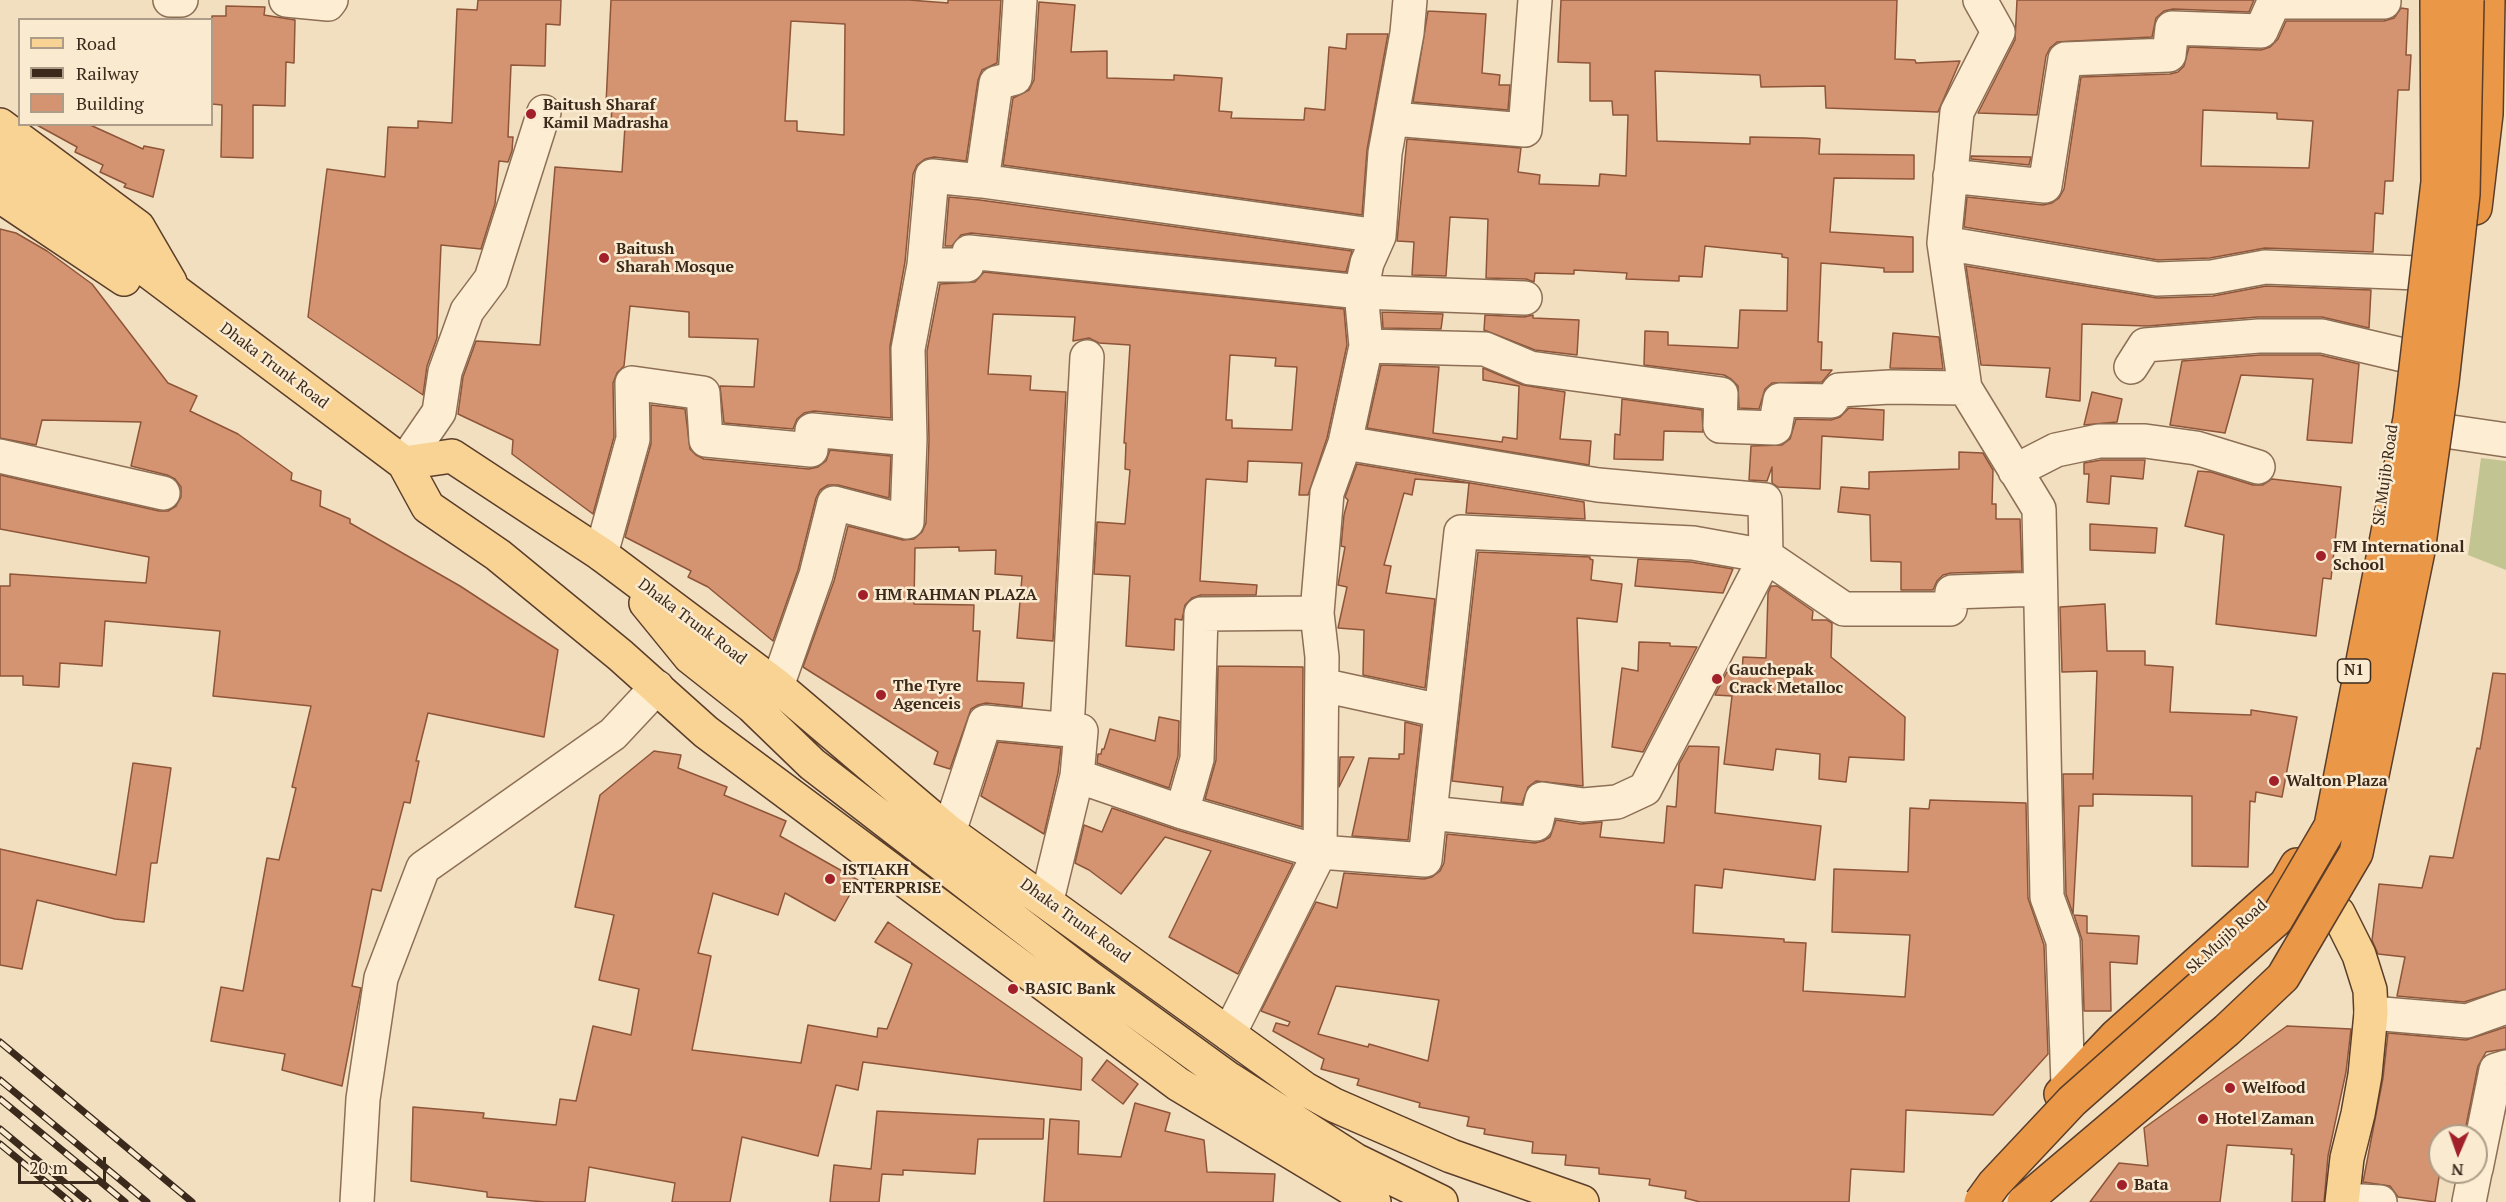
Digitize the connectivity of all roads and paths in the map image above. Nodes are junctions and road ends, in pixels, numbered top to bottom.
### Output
1 (170, 0) edge
2 (182, 0) edge
3 (286, 0) edge
4 (331, 0) edge
5 (1020, 0) edge
6 (1410, 0) edge
7 (1535, 0) edge
8 (1980, 0) edge
9 (2437, 0) edge
10 (2467, 0) edge
11 (2488, 0) edge
12 (2384, 2) dead end
13 (544, 112) dead end
14 (2496, 115) edge
15 (1393, 119) junction
16 (0, 125) edge
17 (0, 160) edge
18 (1950, 176) junction
19 (982, 182) junction
20 (0, 196) edge
21 (1379, 236) junction
22 (1944, 243) junction
23 (924, 265) junction
24 (2418, 273) junction
25 (1361, 292) junction
26 (177, 294) junction
27 (1525, 298) dead end
28 (1366, 346) junction
29 (2403, 355) junction
30 (1088, 357) dead end
31 (2131, 367) dead end
32 (1965, 388) junction
33 (2445, 431) junction
34 (910, 440) junction
35 (2506, 440) edge
36 (1345, 443) junction
37 (0, 456) edge
38 (404, 463) junction
39 (2258, 467) dead end
40 (2015, 471) junction
41 (163, 493) dead end
42 (1766, 556) junction
43 (607, 559) junction
44 (2040, 589) junction
45 (1317, 613) junction
46 (620, 655) junction
47 (1322, 685) junction
48 (777, 686) junction
49 (657, 687) junction
50 (1441, 711) junction
51 (1067, 730) junction
52 (823, 773) junction
53 (1077, 776) junction
54 (1182, 812) junction
55 (1430, 813) junction
56 (950, 832) junction
57 (1320, 852) junction
58 (2302, 857) junction
59 (2344, 899) junction
60 (1047, 900) junction
61 (2506, 1007) edge
62 (2371, 1013) junction
63 (1229, 1034) junction
64 (2506, 1067) edge
65 (2068, 1086) junction
66 (2485, 1124) edge
67 (2473, 1184) edge
68 (2343, 1201) edge
69 (357, 1202) edge
70 (1374, 1202) edge
71 (1441, 1202) edge
72 (1582, 1202) edge
73 (1968, 1202) edge
74 (1981, 1202) edge
75 (2024, 1202) edge
76 (2029, 1202) edge
77 (2380, 1202) edge
78 (2469, 1202) edge

1 - 2 street
3 - 4 street
5 - 19 street
6 - 15 street
7 - 15 street
8 - 18 street
9 - 24 highway, Sk.Mujib Road / N1
9 - 74 highway, bridge
10 - 75 highway, bridge
11 - 14 highway
12 - 18 street
13 - 38 street
14 - 33 highway
15 - 21 street
16 - 26 main road
17 - 26 main road, Dhaka Trunk Road
18 - 22 street
19 - 21 street
19 - 23 street
20 - 26 main road
21 - 25 street
22 - 24 street
22 - 32 street
23 - 25 street
23 - 34 street
24 - 29 highway, Sk.Mujib Road / N1
25 - 27 street
25 - 28 street
26 - 38 main road, Dhaka Trunk Road
28 - 32 street
28 - 36 street
29 - 31 street
29 - 58 highway, Sk.Mujib Road / N1
30 - 51 street
32 - 40 street
33 - 35 street
33 - 59 highway
34 - 43 street
34 - 48 street
36 - 42 street
36 - 45 street
37 - 41 street
38 - 43 main road, Dhaka Trunk Road
38 - 46 main road
39 - 40 street
40 - 44 street
42 - 44 street
42 - 50 street
42 - 55 street
43 - 48 main road, Dhaka Trunk Road
43 - 52 main road, Dhaka Trunk Road
44 - 65 street
45 - 47 street
45 - 54 street
46 - 49 main road
46 - 52 main road, Dhaka Trunk Road
47 - 50 street
47 - 57 street
48 - 56 main road, Dhaka Trunk Road
49 - 69 street
49 - 70 main road
50 - 55 street
51 - 53 street
51 - 56 street
52 - 71 main road, Dhaka Trunk Road
53 - 54 street
53 - 60 street
54 - 57 street
55 - 57 street
56 - 60 main road, Dhaka Trunk Road
57 - 63 street
58 - 59 highway
58 - 65 highway, Sk.Mujib Road / N1
59 - 62 main road
59 - 76 highway
60 - 63 main road, Dhaka Trunk Road
61 - 62 street
62 - 68 main road
63 - 72 main road, Dhaka Trunk Road
64 - 66 street
65 - 73 highway, Sk.Mujib Road / N1
67 - 78 street
68 - 77 street

